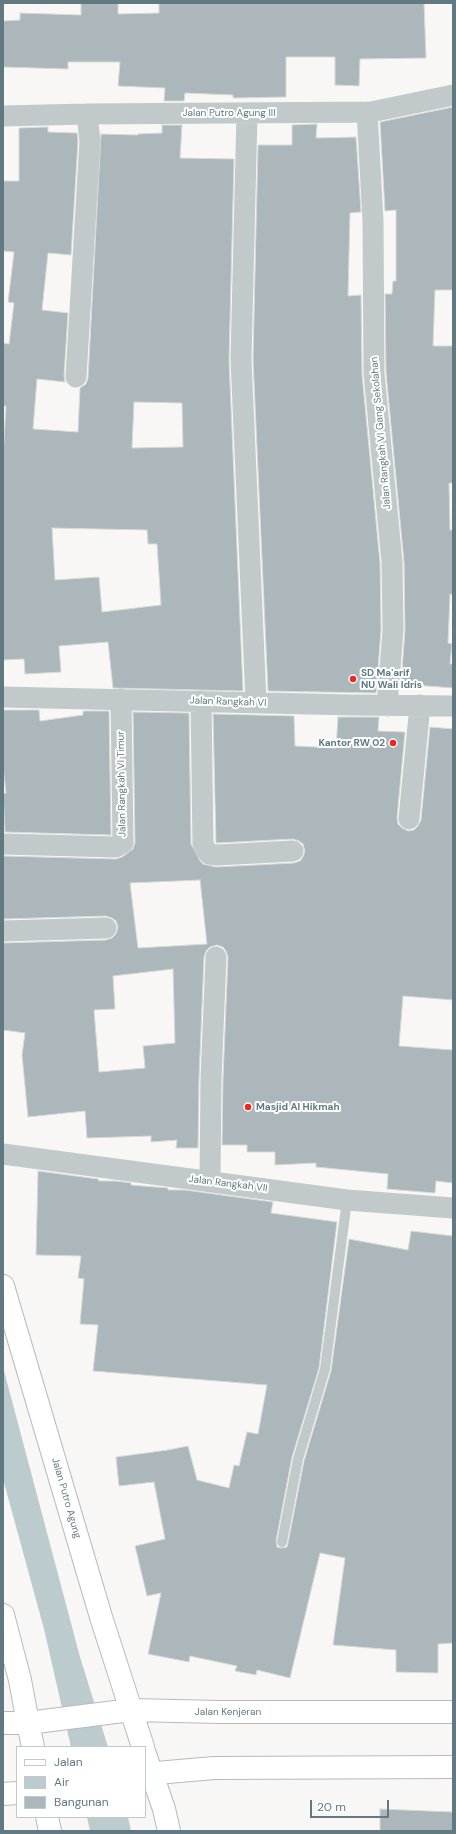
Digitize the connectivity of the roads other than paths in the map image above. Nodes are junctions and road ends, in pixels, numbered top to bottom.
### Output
1 (453, 95) edge
2 (367, 112) junction
3 (247, 113) junction
4 (87, 114) junction
5 (3, 116) edge
6 (76, 377) dead end
7 (3, 697) edge
8 (121, 699) junction
9 (201, 701) junction
10 (256, 702) junction
11 (387, 706) junction
12 (420, 706) junction
13 (453, 706) edge
14 (409, 819) dead end
15 (3, 844) edge
16 (293, 851) dead end
17 (106, 928) dead end
18 (3, 930) edge
19 (216, 957) dead end
20 (3, 1154) edge
21 (210, 1182) junction
22 (347, 1200) junction
23 (453, 1208) edge
24 (3, 1286) edge
25 (282, 1542) dead end
26 (3, 1615) edge
27 (123, 1711) junction
28 (453, 1712) edge
29 (3, 1723) edge
30 (28, 1723) junction
31 (32, 1746) edge
32 (142, 1746) edge
33 (147, 1767) edge
34 (453, 1767) edge
35 (16, 1793) edge
36 (3, 1794) edge
37 (47, 1818) edge
38 (50, 1831) edge
39 (169, 1831) edge

1 - 2 street, Jalan Putro Agung III
2 - 3 street, Jalan Putro Agung III
2 - 11 street, Jalan Rangkah VI Gang Sekolahan
3 - 4 street, Jalan Putro Agung III
3 - 10 street
4 - 5 street, Jalan Putro Agung III
4 - 6 street
7 - 8 street, Jalan Rangkah VI
8 - 9 street, Jalan Rangkah VI
8 - 15 street, Jalan Rangkah VI Timur
9 - 10 street, Jalan Rangkah VI
9 - 16 street
10 - 11 street, Jalan Rangkah VI
11 - 12 street, Jalan Rangkah VI
12 - 13 street, Jalan Rangkah VI
12 - 14 street
17 - 18 street
19 - 21 street
20 - 21 street, Jalan Rangkah VII
21 - 22 street, Jalan Rangkah VII
22 - 23 street, Jalan Rangkah VII
22 - 25 lane
24 - 27 main road, Jalan Putro Agung
26 - 30 main road
27 - 28 main road, Jalan Kenjeran
27 - 30 main road, Jalan Kenjeran
27 - 32 main road, Jalan Putro Agung
29 - 30 main road, Jalan Kenjeran
30 - 31 main road
33 - 34 main road
33 - 39 main road
35 - 36 main road
37 - 38 main road

